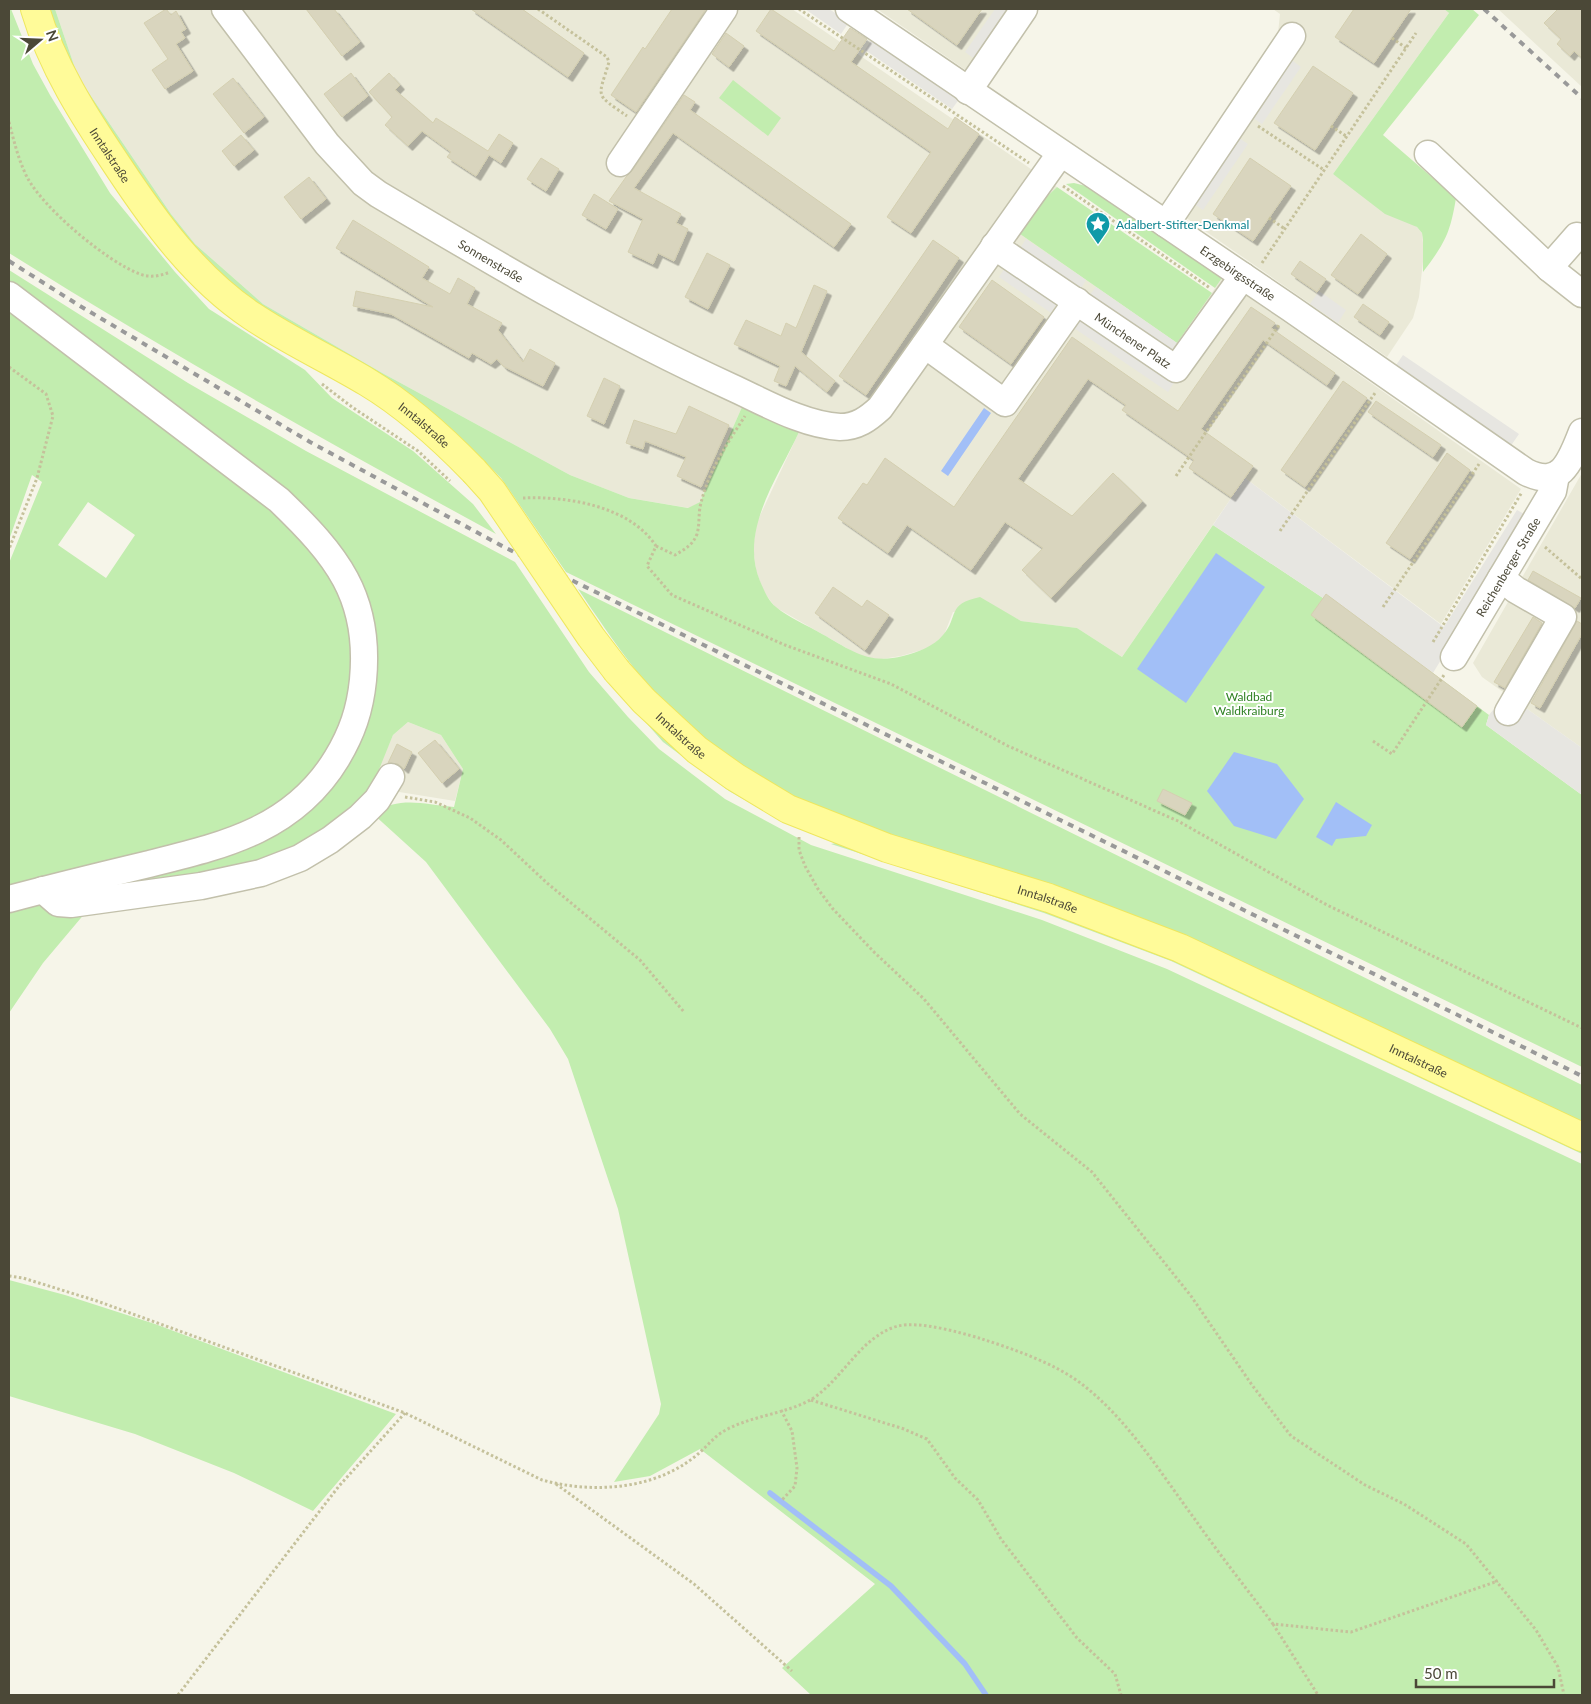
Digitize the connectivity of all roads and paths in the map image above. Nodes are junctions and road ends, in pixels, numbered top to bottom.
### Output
1 (35, 9) edge
2 (225, 9) edge
3 (538, 9) edge
4 (724, 9) edge
5 (799, 9) edge
6 (849, 9) edge
7 (1024, 9) edge
8 (1416, 33) dead end
9 (1292, 36) dead end
10 (1392, 38) dead end
11 (1406, 48) junction
12 (968, 91) junction
13 (1240, 114) junction
14 (9, 122) edge
15 (1331, 126) dead end
16 (643, 128) junction
17 (1346, 136) junction
18 (1428, 154) dead end
19 (620, 163) dead end
20 (1053, 164) junction
21 (1324, 170) junction
22 (1269, 218) dead end
23 (1166, 224) junction
24 (1285, 229) junction
25 (1577, 236) dead end
26 (994, 246) junction
27 (1548, 268) junction
28 (177, 270) dead end
29 (1246, 278) junction
30 (1582, 294) edge
31 (9, 295) edge
32 (1226, 299) junction
33 (1077, 301) junction
34 (1290, 308) junction
35 (925, 345) junction
36 (9, 367) edge
37 (1387, 376) junction
38 (316, 378) dead end
39 (756, 398) junction
40 (1581, 440) edge
41 (1490, 448) junction
42 (1538, 474) junction
43 (1176, 476) dead end
44 (464, 477) junction
45 (519, 498) dead end
46 (1280, 531) dead end
47 (1528, 533) junction
48 (656, 546) junction
49 (9, 549) edge
50 (1501, 578) junction
51 (1582, 580) edge
52 (1383, 607) dead end
53 (1433, 642) dead end
54 (1454, 657) joint
55 (1508, 712) dead end
56 (1373, 742) dead end
57 (391, 777) dead end
58 (377, 800) junction
59 (807, 838) dead end
60 (43, 890) junction
61 (9, 899) edge
62 (684, 1012) dead end
63 (1582, 1028) edge
64 (1582, 1137) edge
65 (9, 1276) edge
66 (811, 1399) junction
67 (781, 1410) junction
68 (405, 1413) junction
69 (553, 1483) junction
70 (781, 1501) dead end
71 (1498, 1581) junction
72 (1273, 1624) junction
73 (792, 1671) dead end
74 (178, 1695) edge
75 (1122, 1695) edge
76 (1318, 1695) edge
77 (1564, 1695) edge

1 - 44 main road, Inntalstraße
2 - 39 street, Sonnenstraße
3 - 16 path
4 - 16 street
5 - 20 path
6 - 12 street, Erzgebirgsstraße
7 - 12 street
8 - 11 path
9 - 13 street
10 - 11 path
11 - 17 path
12 - 20 street, Erzgebirgsstraße
13 - 21 path
13 - 23 street
14 - 28 path
15 - 17 path
16 - 19 street
17 - 21 path
18 - 27 street
20 - 23 street, Erzgebirgsstraße
20 - 26 street
20 - 32 path
21 - 24 path
22 - 24 path
23 - 29 street, Erzgebirgsstraße
24 - 29 path
25 - 27 street
26 - 33 street, Münchener Platz
26 - 35 street
27 - 30 street
29 - 32 street, Münchener Platz
29 - 34 street, Erzgebirgsstraße
31 - 60 street
32 - 33 street, Münchener Platz
33 - 35 street
34 - 37 street, Erzgebirgsstraße
34 - 43 path
35 - 39 street, Sonnenstraße
36 - 49 path
37 - 41 street, Erzgebirgsstraße
37 - 46 path
38 - 44 path
39 - 48 path
40 - 42 street, Reichenberger Straße
41 - 42 street, Erzgebirgsstraße
41 - 52 path
42 - 47 street, Reichenberger Straße
42 - 53 path
44 - 64 main road, Inntalstraße, bridge
45 - 48 path
47 - 50 street, Reichenberger Straße
47 - 51 path
48 - 63 path
50 - 54 street, Reichenberger Straße
50 - 55 street
54 - 56 path
57 - 58 street
58 - 60 street
58 - 62 path
59 - 71 path
60 - 61 street
65 - 68 path
66 - 67 path
66 - 72 path
66 - 75 path
67 - 69 path
67 - 70 path
68 - 69 path
68 - 74 path
69 - 73 path
71 - 72 path
71 - 77 path
72 - 76 path

